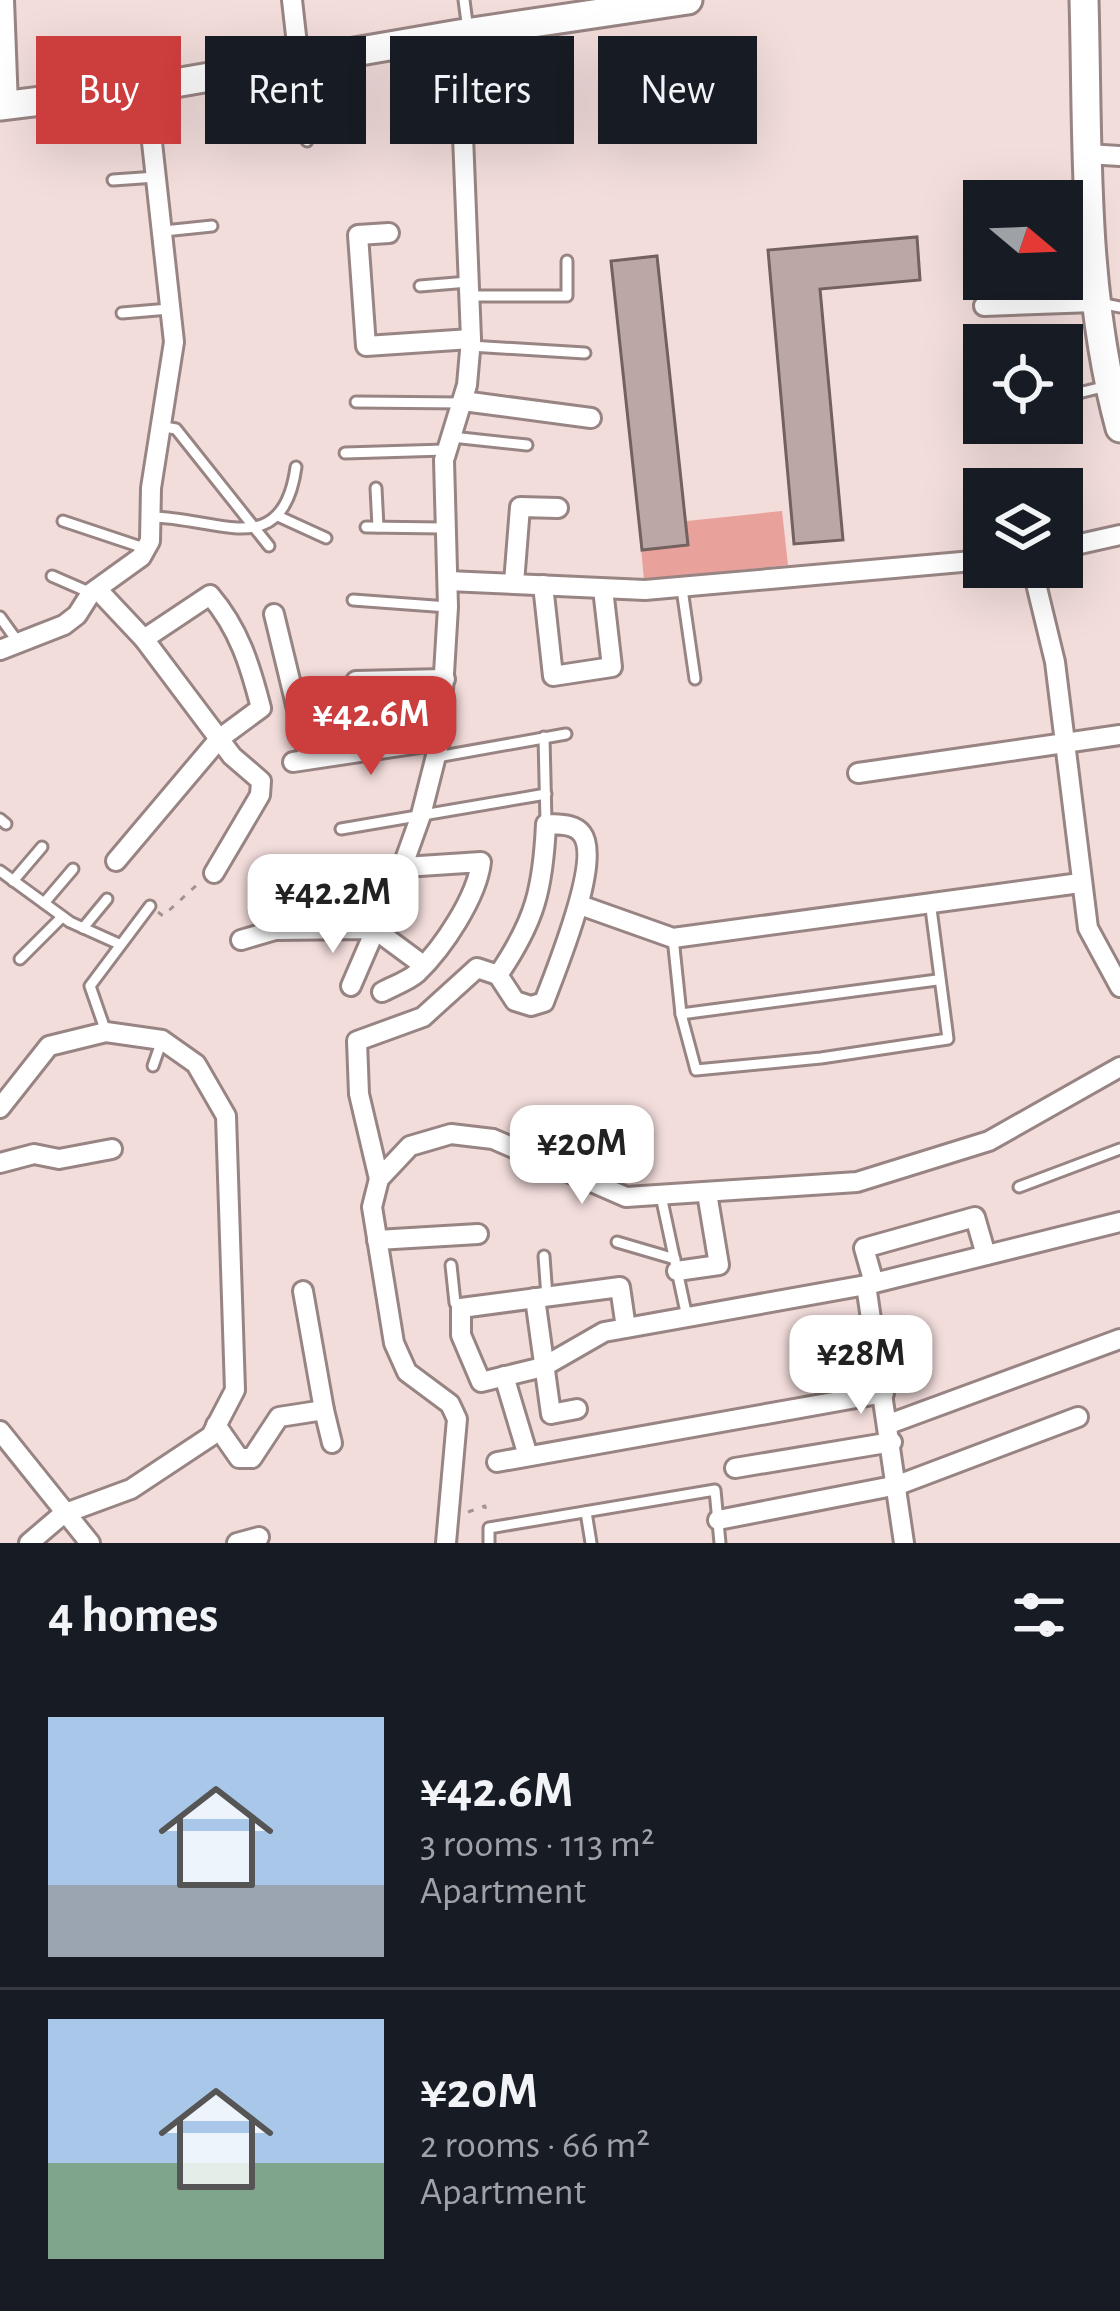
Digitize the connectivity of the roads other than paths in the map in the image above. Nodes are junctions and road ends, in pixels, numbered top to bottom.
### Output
1 (4, 0) edge
2 (292, 0) edge
3 (464, 0) edge
4 (1084, 0) edge
5 (674, 1) edge
6 (606, 6) edge
7 (565, 9) edge
8 (531, 12) edge
9 (464, 33) junction
10 (295, 36) edge
11 (366, 50) edge
12 (36, 102) edge
13 (4, 106) edge
14 (152, 144) edge
15 (1087, 154) junction
16 (1120, 156) edge
17 (156, 177) junction
18 (113, 180) dead end
19 (1083, 197) edge
20 (1088, 197) junction
21 (212, 226) dead end
22 (161, 232) junction
23 (388, 233) dead end
24 (567, 261) dead end
25 (420, 286) dead end
26 (471, 289) junction
27 (1107, 304) edge
28 (984, 306) dead end
29 (170, 309) junction
30 (122, 313) dead end
31 (471, 343) junction
32 (585, 353) dead end
33 (1112, 376) edge
34 (1083, 388) edge
35 (356, 402) dead end
36 (463, 402) junction
37 (592, 418) dead end
38 (159, 426) junction
39 (1120, 428) edge
40 (448, 444) junction
41 (527, 445) dead end
42 (345, 453) dead end
43 (296, 466) dead end
44 (376, 488) dead end
45 (558, 508) dead end
46 (153, 517) junction
47 (280, 517) junction
48 (63, 521) dead end
49 (443, 528) junction
50 (253, 530) junction
51 (1120, 535) edge
52 (326, 538) dead end
53 (1083, 543) edge
54 (269, 547) dead end
55 (147, 549) junction
56 (963, 562) edge
57 (52, 576) dead end
58 (448, 581) junction
59 (514, 584) junction
60 (543, 585) junction
61 (682, 588) junction
62 (1037, 588) edge
63 (603, 589) junction
64 (94, 591) junction
65 (353, 599) dead end
66 (448, 607) junction
67 (274, 614) dead end
68 (0, 617) edge
69 (144, 639) junction
70 (9, 646) edge
71 (445, 679) junction
72 (695, 679) dead end
73 (356, 681) dead end
74 (566, 734) dead end
75 (1120, 735) edge
76 (544, 737) junction
77 (219, 739) junction
78 (1066, 743) junction
79 (438, 748) junction
80 (292, 762) junction
81 (858, 773) dead end
82 (261, 781) junction
83 (546, 794) junction
84 (421, 815) junction
85 (546, 824) junction
86 (341, 829) dead end
87 (42, 847) dead end
88 (116, 861) dead end
89 (402, 868) junction
90 (73, 869) dead end
91 (0, 871) edge
92 (214, 873) road end
93 (267, 876) dead end
94 (14, 881) junction
95 (1080, 883) junction
96 (107, 899) dead end
97 (930, 901) junction
98 (44, 903) junction
99 (580, 905) junction
100 (150, 906) dead end
101 (62, 917) junction
102 (83, 928) junction
103 (376, 932) junction
104 (674, 938) junction
105 (241, 940) dead end
106 (118, 944) junction
107 (1113, 956) edge
108 (20, 958) dead end
109 (423, 965) junction
110 (498, 975) junction
111 (937, 980) junction
112 (351, 986) dead end
113 (1120, 988) edge
114 (382, 992) dead end
115 (681, 1014) junction
116 (106, 1032) junction
117 (162, 1040) junction
118 (153, 1066) dead end
119 (1120, 1067) edge
120 (0, 1108) edge
121 (112, 1149) dead end
122 (1120, 1149) edge
123 (0, 1163) edge
124 (380, 1179) junction
125 (1019, 1186) dead end
126 (707, 1193) junction
127 (661, 1196) junction
128 (1120, 1222) edge
129 (478, 1234) dead end
130 (377, 1240) junction
131 (616, 1242) dead end
132 (986, 1255) junction
133 (544, 1256) dead end
134 (451, 1265) dead end
135 (676, 1265) junction
136 (870, 1284) junction
137 (303, 1292) dead end
138 (541, 1297) junction
139 (461, 1308) junction
140 (688, 1317) junction
141 (626, 1328) junction
142 (1120, 1339) edge
143 (876, 1354) junction
144 (815, 1364) dead end
145 (543, 1366) junction
146 (504, 1376) junction
147 (884, 1393) junction
148 (577, 1409) dead end
149 (324, 1410) junction
150 (1078, 1417) dead end
151 (217, 1425) junction
152 (0, 1431) edge
153 (891, 1433) junction
154 (332, 1443) dead end
155 (528, 1456) junction
156 (497, 1462) dead end
157 (735, 1468) dead end
158 (898, 1485) junction
159 (586, 1512) junction
160 (63, 1514) junction
161 (720, 1534) edge
162 (259, 1537) dead end
163 (29, 1543) edge
164 (90, 1543) edge
165 (237, 1543) edge
166 (446, 1543) edge
167 (489, 1543) edge
168 (591, 1543) edge
169 (704, 1543) edge
170 (904, 1543) edge

1 - 13 street
2 - 10 street
3 - 9 lane
4 - 15 main road
5 - 6 main road
6 - 7 main road
7 - 8 main road
8 - 9 main road
9 - 11 main road
9 - 26 street
12 - 13 main road
14 - 17 street
15 - 16 street
15 - 20 main road
17 - 18 lane
17 - 22 street
19 - 20 lane
20 - 27 main road
21 - 22 lane
22 - 29 street
23 - 31 street
24 - 26 lane
25 - 26 lane
26 - 31 street
27 - 28 street
27 - 33 main road
29 - 30 lane
29 - 38 street
31 - 32 lane
31 - 36 street
33 - 34 lane
33 - 39 main road
35 - 36 lane
36 - 37 street
36 - 40 street
38 - 46 street
38 - 50 lane
40 - 41 lane
40 - 42 lane
40 - 49 street
43 - 47 lane
44 - 49 lane
45 - 59 street
46 - 50 lane
46 - 55 street
47 - 50 lane
47 - 52 lane
48 - 55 lane
49 - 58 street
50 - 54 lane
51 - 53 street
55 - 64 street
56 - 61 street
57 - 64 lane
58 - 59 street
58 - 66 street
59 - 60 street
60 - 63 street
60 - 63 street
61 - 63 street
61 - 72 lane
62 - 78 street
64 - 69 street
64 - 70 street
65 - 66 lane
66 - 71 street
67 - 80 street
68 - 70 lane
69 - 77 street
69 - 77 street
71 - 73 street
71 - 79 street
74 - 76 lane
75 - 78 street
76 - 79 lane
76 - 83 lane
77 - 82 street
77 - 88 street
78 - 81 street
78 - 95 street
79 - 80 street
79 - 84 street
80 - 82 street
82 - 92 street
83 - 84 lane
83 - 85 lane
84 - 86 lane
84 - 89 street
85 - 99 street
85 - 110 street
87 - 94 lane
89 - 93 street
89 - 103 street
89 - 109 street
90 - 98 lane
91 - 94 lane
94 - 98 lane
95 - 97 street
95 - 107 street
96 - 102 lane
97 - 104 street
97 - 111 lane
98 - 101 lane
99 - 104 street
99 - 110 street
100 - 106 lane
101 - 102 lane
101 - 108 lane
102 - 106 lane
103 - 105 street
103 - 109 street
103 - 112 street
104 - 115 lane
106 - 116 lane
107 - 113 street
109 - 114 street
110 - 124 street
111 - 115 lane
111 - 115 lane
116 - 117 street
116 - 120 street
117 - 118 lane
117 - 151 street
119 - 126 street
121 - 123 street
122 - 125 lane
124 - 127 street
124 - 130 street
126 - 127 street
126 - 135 street
127 - 135 lane
128 - 132 street
129 - 130 street
130 - 166 street
131 - 135 lane
132 - 136 street
132 - 136 street
133 - 138 lane
134 - 139 lane
135 - 140 lane
136 - 140 street
136 - 143 street
137 - 149 street
138 - 139 street
138 - 141 street
138 - 145 street
139 - 146 street
140 - 141 street
141 - 145 street
142 - 153 street
143 - 144 lane
143 - 147 street
145 - 146 street
145 - 148 street
146 - 155 street
147 - 153 street
147 - 155 street
149 - 151 street
149 - 154 street
150 - 158 street
151 - 160 street
152 - 160 street
153 - 157 street
153 - 158 street
155 - 156 street
158 - 161 street
158 - 170 street
159 - 161 lane
159 - 167 lane
159 - 168 lane
160 - 163 street
160 - 164 street
161 - 169 lane
162 - 165 street

